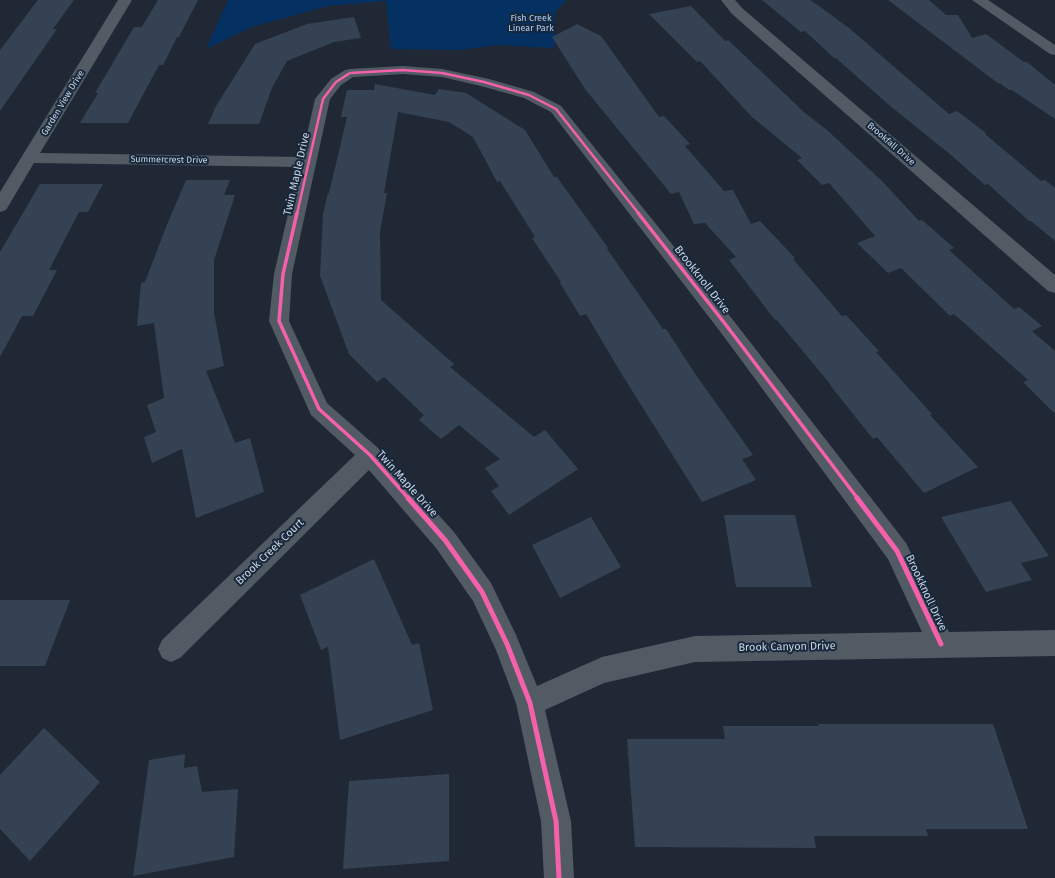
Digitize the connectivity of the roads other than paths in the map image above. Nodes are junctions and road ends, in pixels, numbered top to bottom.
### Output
1 (125, 0) edge
2 (728, 0) edge
3 (979, 0) edge
4 (1055, 51) edge
5 (350, 73) joint
6 (29, 158) junction
7 (309, 162) junction
8 (0, 206) edge
9 (1055, 286) edge
10 (370, 455) junction
11 (1055, 643) edge
12 (941, 644) junction
13 (171, 649) dead end
14 (530, 703) junction
15 (558, 878) edge

1 - 6 street, Garden View Drive
2 - 9 street, Brookfall Drive
3 - 4 street
5 - 7 street, Twin Maple Drive
5 - 12 street, Brookknoll Drive
6 - 7 street, Summercrest Drive
6 - 8 street, Garden View Drive
7 - 10 street, Twin Maple Drive
10 - 13 street, Brook Creek Court
10 - 14 street, Twin Maple Drive
11 - 12 street, Brook Canyon Drive
12 - 14 street, Brook Canyon Drive
14 - 15 street, Twin Maple Drive

